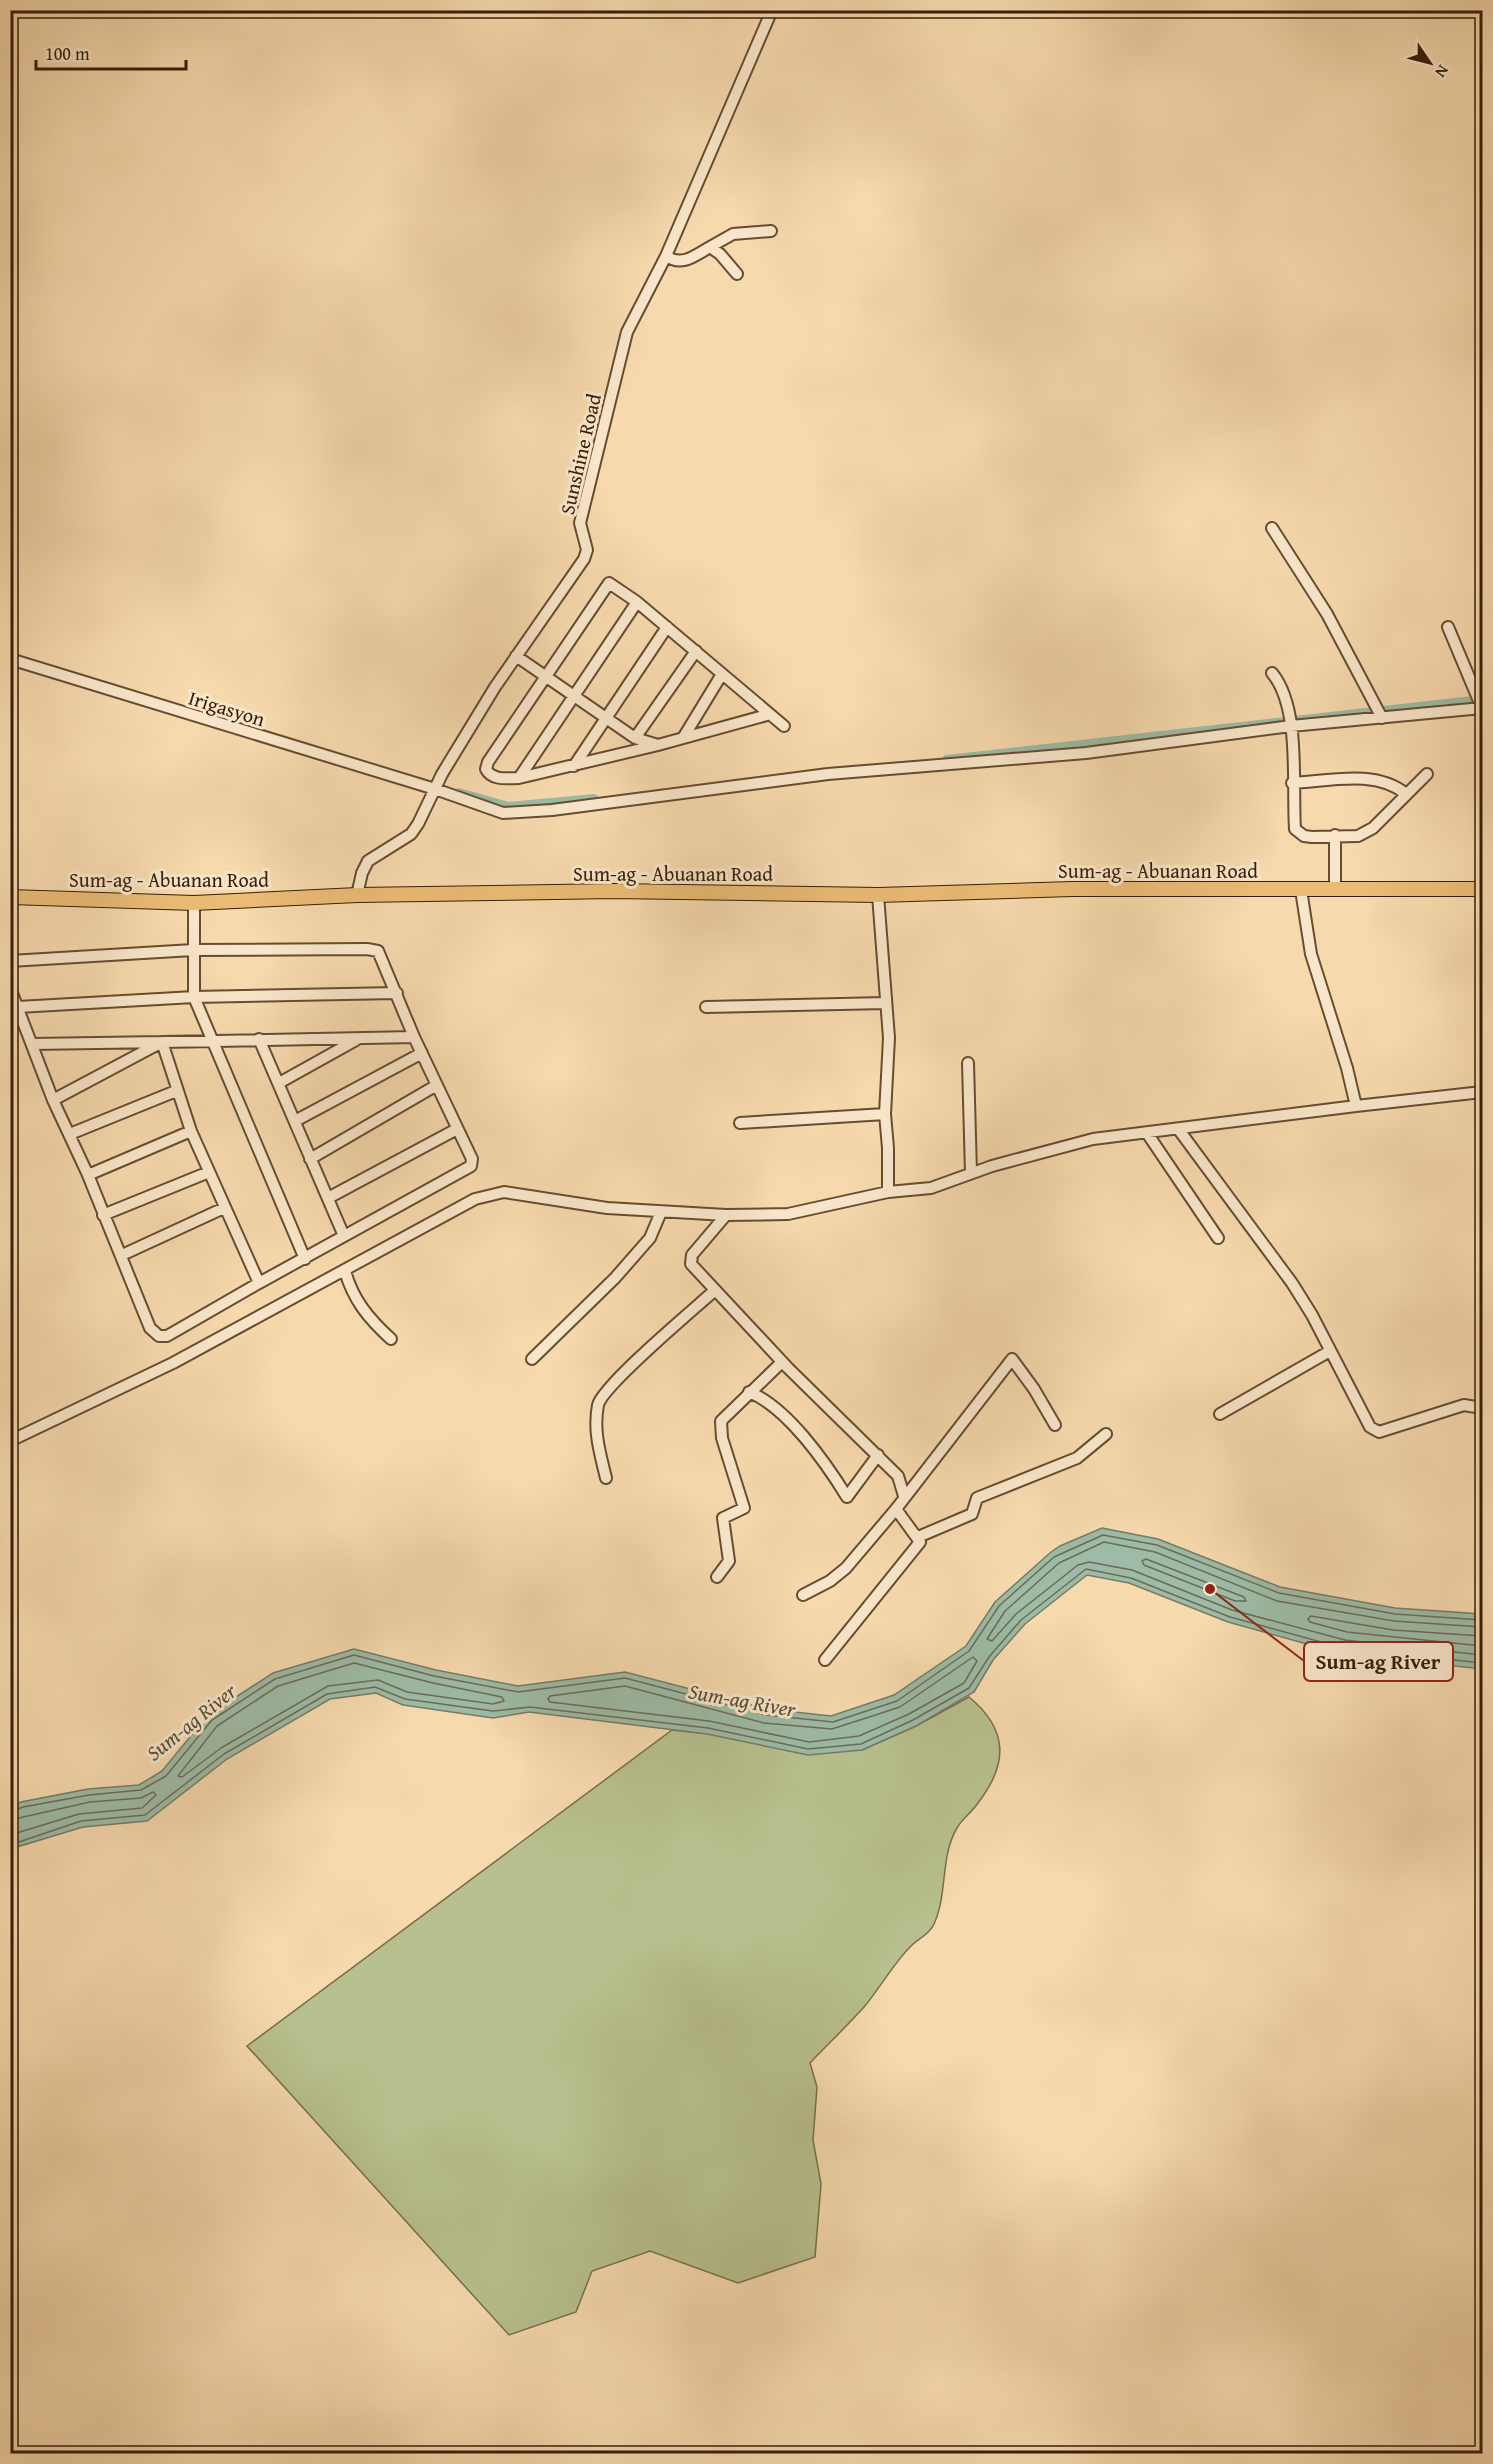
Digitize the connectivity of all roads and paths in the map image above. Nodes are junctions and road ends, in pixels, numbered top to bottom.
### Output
1 (772, 10) edge
2 (771, 231) dead end
3 (710, 247) junction
4 (666, 256) junction
5 (737, 274) dead end
6 (1272, 528) dead end
7 (637, 602) junction
8 (667, 627) junction
9 (1448, 627) dead end
10 (696, 651) junction
11 (516, 656) junction
12 (10, 659) edge
13 (1272, 673) dead end
14 (723, 674) junction
15 (545, 677) junction
16 (575, 697) junction
17 (1482, 706) edge
18 (1379, 713) junction
19 (767, 715) junction
20 (605, 718) junction
21 (1291, 722) junction
22 (784, 726) dead end
23 (634, 738) junction
24 (683, 738) junction
25 (658, 745) junction
26 (574, 766) junction
27 (1427, 774) dead end
28 (519, 778) junction
29 (1292, 783) junction
30 (435, 789) junction
31 (1406, 794) junction
32 (1335, 835) junction
33 (1482, 889) edge
34 (1301, 890) junction
35 (1335, 890) junction
36 (357, 895) junction
37 (878, 895) junction
38 (10, 897) edge
39 (194, 903) junction
40 (193, 950) junction
41 (10, 962) edge
42 (10, 988) edge
43 (397, 993) junction
44 (194, 997) junction
45 (885, 1003) junction
46 (18, 1007) junction
47 (706, 1007) dead end
48 (361, 1037) junction
49 (414, 1037) junction
50 (259, 1039) junction
51 (210, 1040) junction
52 (162, 1042) junction
53 (32, 1044) junction
54 (422, 1053) junction
55 (968, 1063) dead end
56 (279, 1083) junction
57 (437, 1085) junction
58 (176, 1091) junction
59 (1482, 1092) edge
60 (53, 1100) junction
61 (1356, 1106) junction
62 (885, 1114) junction
63 (295, 1121) junction
64 (740, 1123) dead end
65 (457, 1129) junction
66 (1179, 1130) junction
67 (191, 1131) junction
68 (1147, 1133) junction
69 (70, 1134) junction
70 (310, 1159) junction
71 (209, 1173) junction
72 (971, 1173) junction
73 (88, 1175) junction
74 (888, 1192) junction
75 (328, 1198) junction
76 (224, 1208) junction
77 (661, 1212) junction
78 (103, 1215) junction
79 (726, 1215) junction
80 (344, 1236) junction
81 (1218, 1238) dead end
82 (122, 1255) junction
83 (305, 1258) junction
84 (345, 1271) junction
85 (259, 1283) junction
86 (714, 1291) junction
87 (391, 1339) dead end
88 (1330, 1351) junction
89 (532, 1359) dead end
90 (782, 1362) junction
91 (749, 1392) junction
92 (1482, 1408) edge
93 (1220, 1414) dead end
94 (1055, 1425) dead end
95 (1106, 1434) dead end
96 (10, 1441) edge
97 (878, 1455) junction
98 (606, 1478) dead end
99 (904, 1496) junction
100 (896, 1509) junction
101 (918, 1537) junction
102 (717, 1576) dead end
103 (803, 1595) dead end
104 (825, 1660) dead end

1 - 4 street, Sunshine Road
2 - 3 street
3 - 4 street
3 - 5 street
4 - 11 street, Sunshine Road
6 - 18 street
7 - 8 street
7 - 15 street
7 - 16 street
8 - 10 street
8 - 20 street
9 - 17 street
10 - 14 street
10 - 23 street
11 - 15 street
11 - 30 street, Sunshine Road
12 - 30 street, Irigasyon
13 - 21 street
14 - 19 street
14 - 24 street
15 - 16 street
15 - 28 street
16 - 20 street
16 - 28 street
17 - 18 street, Irigasyon
18 - 21 street, Irigasyon
19 - 22 street
19 - 24 street
20 - 23 street
20 - 26 street
21 - 29 street
21 - 30 street, Irigasyon
23 - 25 street
24 - 25 street
25 - 26 street
26 - 28 street
27 - 31 street
29 - 31 street
29 - 32 street
30 - 36 street, Sunshine Road
31 - 32 street
32 - 35 street
33 - 35 main road, Sum-ag - Abuanan Road
34 - 35 main road, Sum-ag - Abuanan Road
34 - 37 main road, Sum-ag - Abuanan Road
34 - 61 street
36 - 37 main road, Sum-ag - Abuanan Road
36 - 39 main road, Sum-ag - Abuanan Road
37 - 45 street
38 - 39 main road, Sum-ag - Abuanan Road
39 - 40 street
40 - 41 street
40 - 43 street
40 - 44 street
42 - 46 street
43 - 44 street
43 - 49 street
44 - 46 street
44 - 51 street
45 - 47 street
45 - 62 street
46 - 53 street
48 - 49 street
48 - 50 street
48 - 56 street
49 - 54 street
50 - 51 street
50 - 56 street
51 - 52 street
51 - 83 street
52 - 53 street
52 - 58 street
52 - 60 street
53 - 60 street
54 - 57 street
54 - 63 street
55 - 72 street
56 - 63 street
57 - 65 street
57 - 70 street
58 - 67 street
58 - 69 street
59 - 61 street
60 - 69 street
61 - 66 street
62 - 64 street
62 - 74 street
63 - 70 street
65 - 75 street
65 - 80 street
66 - 68 street
66 - 88 street
67 - 71 street
67 - 73 street
68 - 72 street
68 - 81 street
69 - 73 street
70 - 75 street
71 - 76 street
71 - 78 street
72 - 74 street
73 - 78 street
74 - 79 street
75 - 80 street
76 - 82 street
76 - 85 street
77 - 79 street
77 - 84 street
77 - 89 street
78 - 82 street
79 - 86 street
80 - 83 street
82 - 85 street
83 - 85 street
84 - 87 street
84 - 96 street
86 - 90 street
86 - 98 street
88 - 92 street
88 - 93 street
90 - 91 street
90 - 97 street
91 - 97 street
91 - 102 street
94 - 99 street
95 - 101 street
97 - 99 street
99 - 100 street
100 - 101 street
100 - 103 street
101 - 104 street

